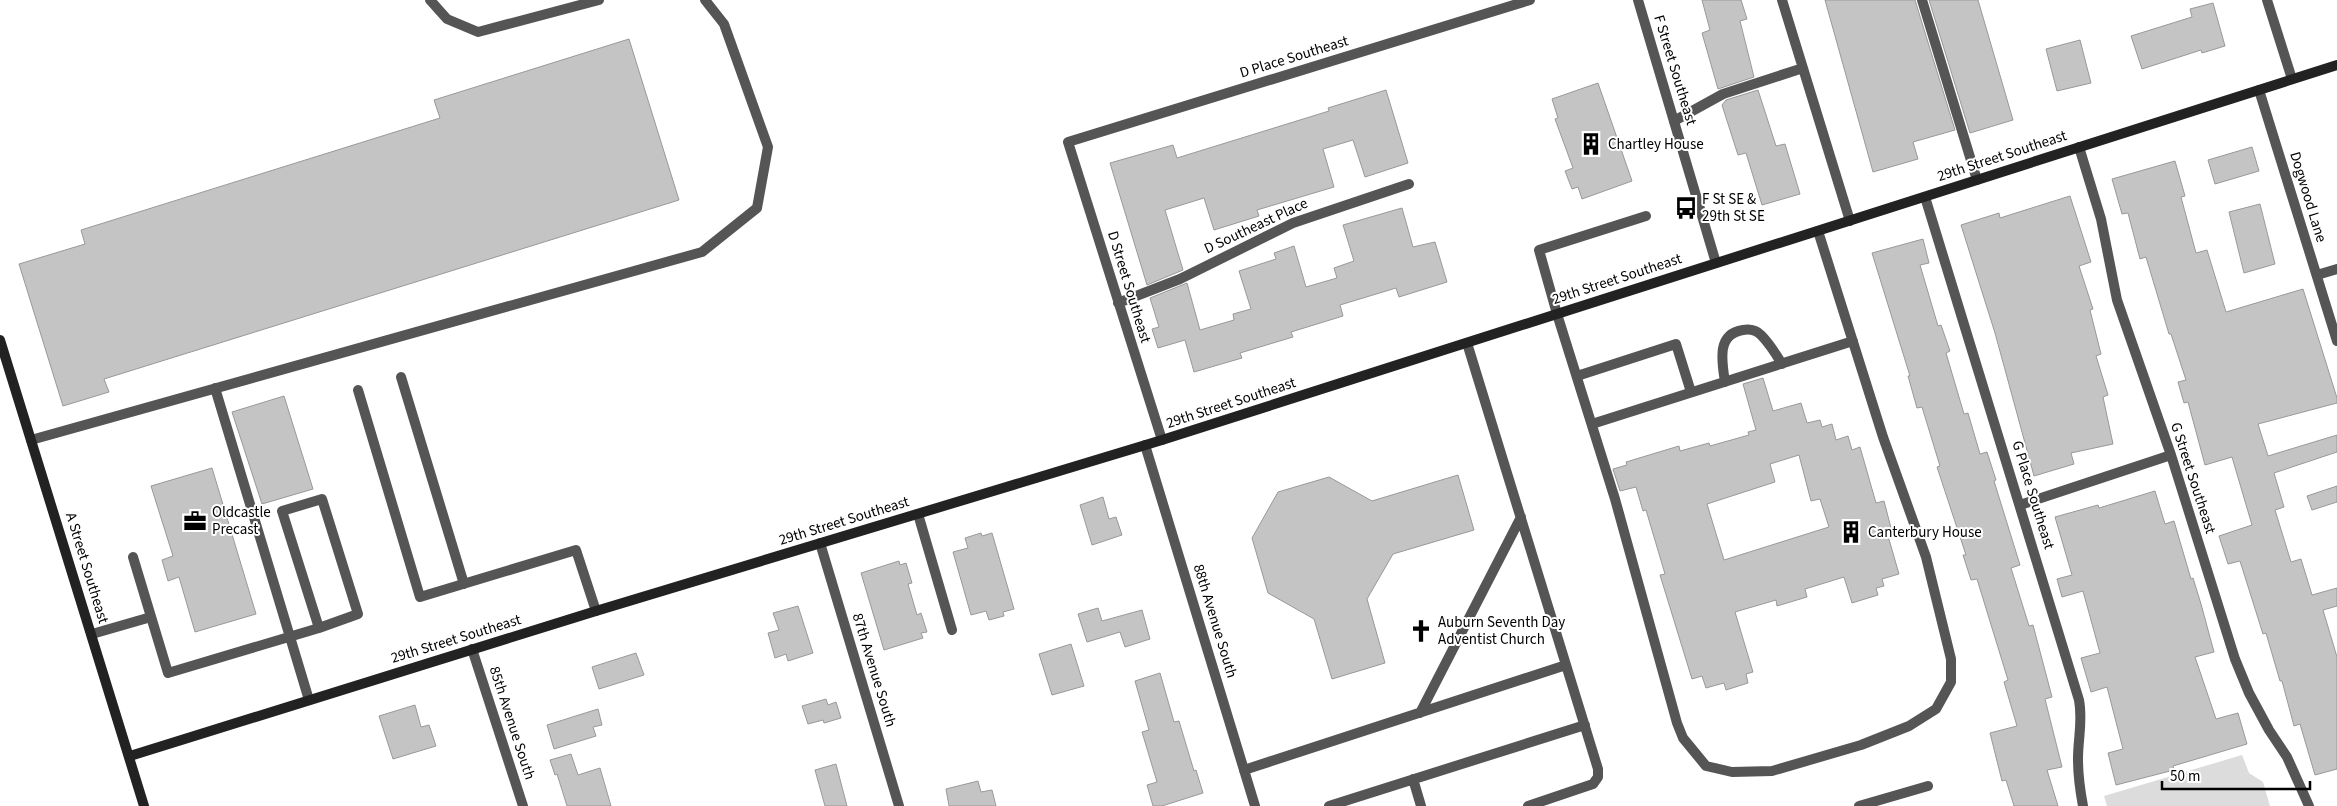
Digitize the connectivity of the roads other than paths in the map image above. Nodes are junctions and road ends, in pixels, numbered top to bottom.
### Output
1 (430, 0) edge
2 (599, 0) edge
3 (705, 0) edge
4 (1530, 0) edge
5 (1638, 0) edge
6 (1782, 0) edge
7 (1922, 0) edge
8 (2268, 0) edge
9 (2337, 65) edge
10 (1803, 68) junction
11 (2292, 79) junction
12 (2259, 90) junction
13 (1674, 121) junction
14 (1068, 142) joint
15 (2079, 147) junction
16 (1977, 180) junction
17 (1409, 184) dead end
18 (1925, 197) junction
19 (1646, 216) dead end
20 (1850, 221) junction
21 (1818, 231) junction
22 (1716, 263) junction
23 (2337, 269) edge
24 (2317, 275) junction
25 (1118, 303) junction
26 (1557, 314) junction
27 (0, 340) edge
28 (2337, 341) edge
29 (1853, 342) junction
30 (1467, 343) junction
31 (1782, 364) junction
32 (1577, 376) junction
33 (401, 377) dead end
34 (1726, 382) junction
35 (215, 388) junction
36 (358, 390) dead end
37 (1692, 392) junction
38 (1592, 424) junction
39 (31, 440) junction
40 (1162, 440) junction
41 (1145, 445) junction
42 (2170, 455) junction
43 (2020, 505) junction
44 (918, 514) junction
45 (1521, 518) junction
46 (820, 544) junction
47 (133, 557) dead end
48 (464, 584) junction
49 (596, 611) junction
50 (152, 617) junction
51 (319, 628) junction
52 (952, 630) dead end
53 (92, 634) junction
54 (291, 637) junction
55 (472, 649) junction
56 (1566, 666) junction
57 (309, 700) junction
58 (1420, 713) junction
59 (1584, 725) junction
60 (130, 756) junction
61 (1244, 770) junction
62 (1413, 779) junction
63 (1928, 786) dead end
64 (1879, 803) edge
65 (144, 806) edge
66 (523, 806) edge
67 (899, 806) edge
68 (1255, 806) edge
69 (1329, 806) edge
70 (1421, 806) edge
71 (1528, 806) edge
72 (1859, 806) edge
73 (2083, 806) edge
74 (2309, 806) edge

1 - 2 street
3 - 35 street
4 - 14 street, D Place Southeast
5 - 13 street, F Street Southeast
6 - 10 street
7 - 16 street
8 - 11 street
9 - 11 street, 29th Street Southeast
10 - 13 street
10 - 20 street
11 - 12 street, 29th Street Southeast
12 - 15 street, 29th Street Southeast
12 - 24 street, Dogwood Lane
13 - 22 street, F Street Southeast
14 - 25 street, D Street Southeast
15 - 16 street, 29th Street Southeast
15 - 42 street, G Street Southeast
16 - 18 street, 29th Street Southeast
17 - 25 street, D Southeast Place
18 - 20 street, 29th Street Southeast
18 - 43 street, G Place Southeast
19 - 26 street
20 - 21 street, 29th Street Southeast
21 - 22 street, 29th Street Southeast
21 - 29 street
22 - 26 street, 29th Street Southeast
23 - 24 street
24 - 28 street, Dogwood Lane
25 - 40 street, D Street Southeast
26 - 30 street, 29th Street Southeast
26 - 32 street
27 - 39 street, A Street Southeast
29 - 31 street
29 - 38 street
30 - 40 street, 29th Street Southeast
30 - 45 street
31 - 34 street
31 - 34 street
32 - 37 street
32 - 38 street
33 - 48 street
34 - 37 street
35 - 39 street
35 - 54 street
36 - 48 street
37 - 38 street
39 - 53 street, A Street Southeast
40 - 41 street, 29th Street Southeast
41 - 44 street, 29th Street Southeast
41 - 61 street, 88th Avenue South
42 - 43 street
42 - 74 street, G Street Southeast
43 - 73 street, G Place Southeast
44 - 46 street, 29th Street Southeast
44 - 52 street
45 - 56 street
45 - 58 street
46 - 49 street, 29th Street Southeast
46 - 67 street, 87th Avenue South
47 - 50 street
48 - 49 street
49 - 55 street, 29th Street Southeast
50 - 53 street
50 - 54 street
51 - 51 street
51 - 54 street
53 - 60 street, A Street Southeast
54 - 57 street
55 - 57 street, 29th Street Southeast
55 - 66 street, 85th Avenue South
56 - 58 street
56 - 59 street
57 - 60 street, 29th Street Southeast
58 - 61 street
59 - 62 street
59 - 71 street
60 - 65 street, A Street Southeast
61 - 68 street, 88th Avenue South
62 - 69 street
62 - 70 street
63 - 64 street
64 - 72 street

